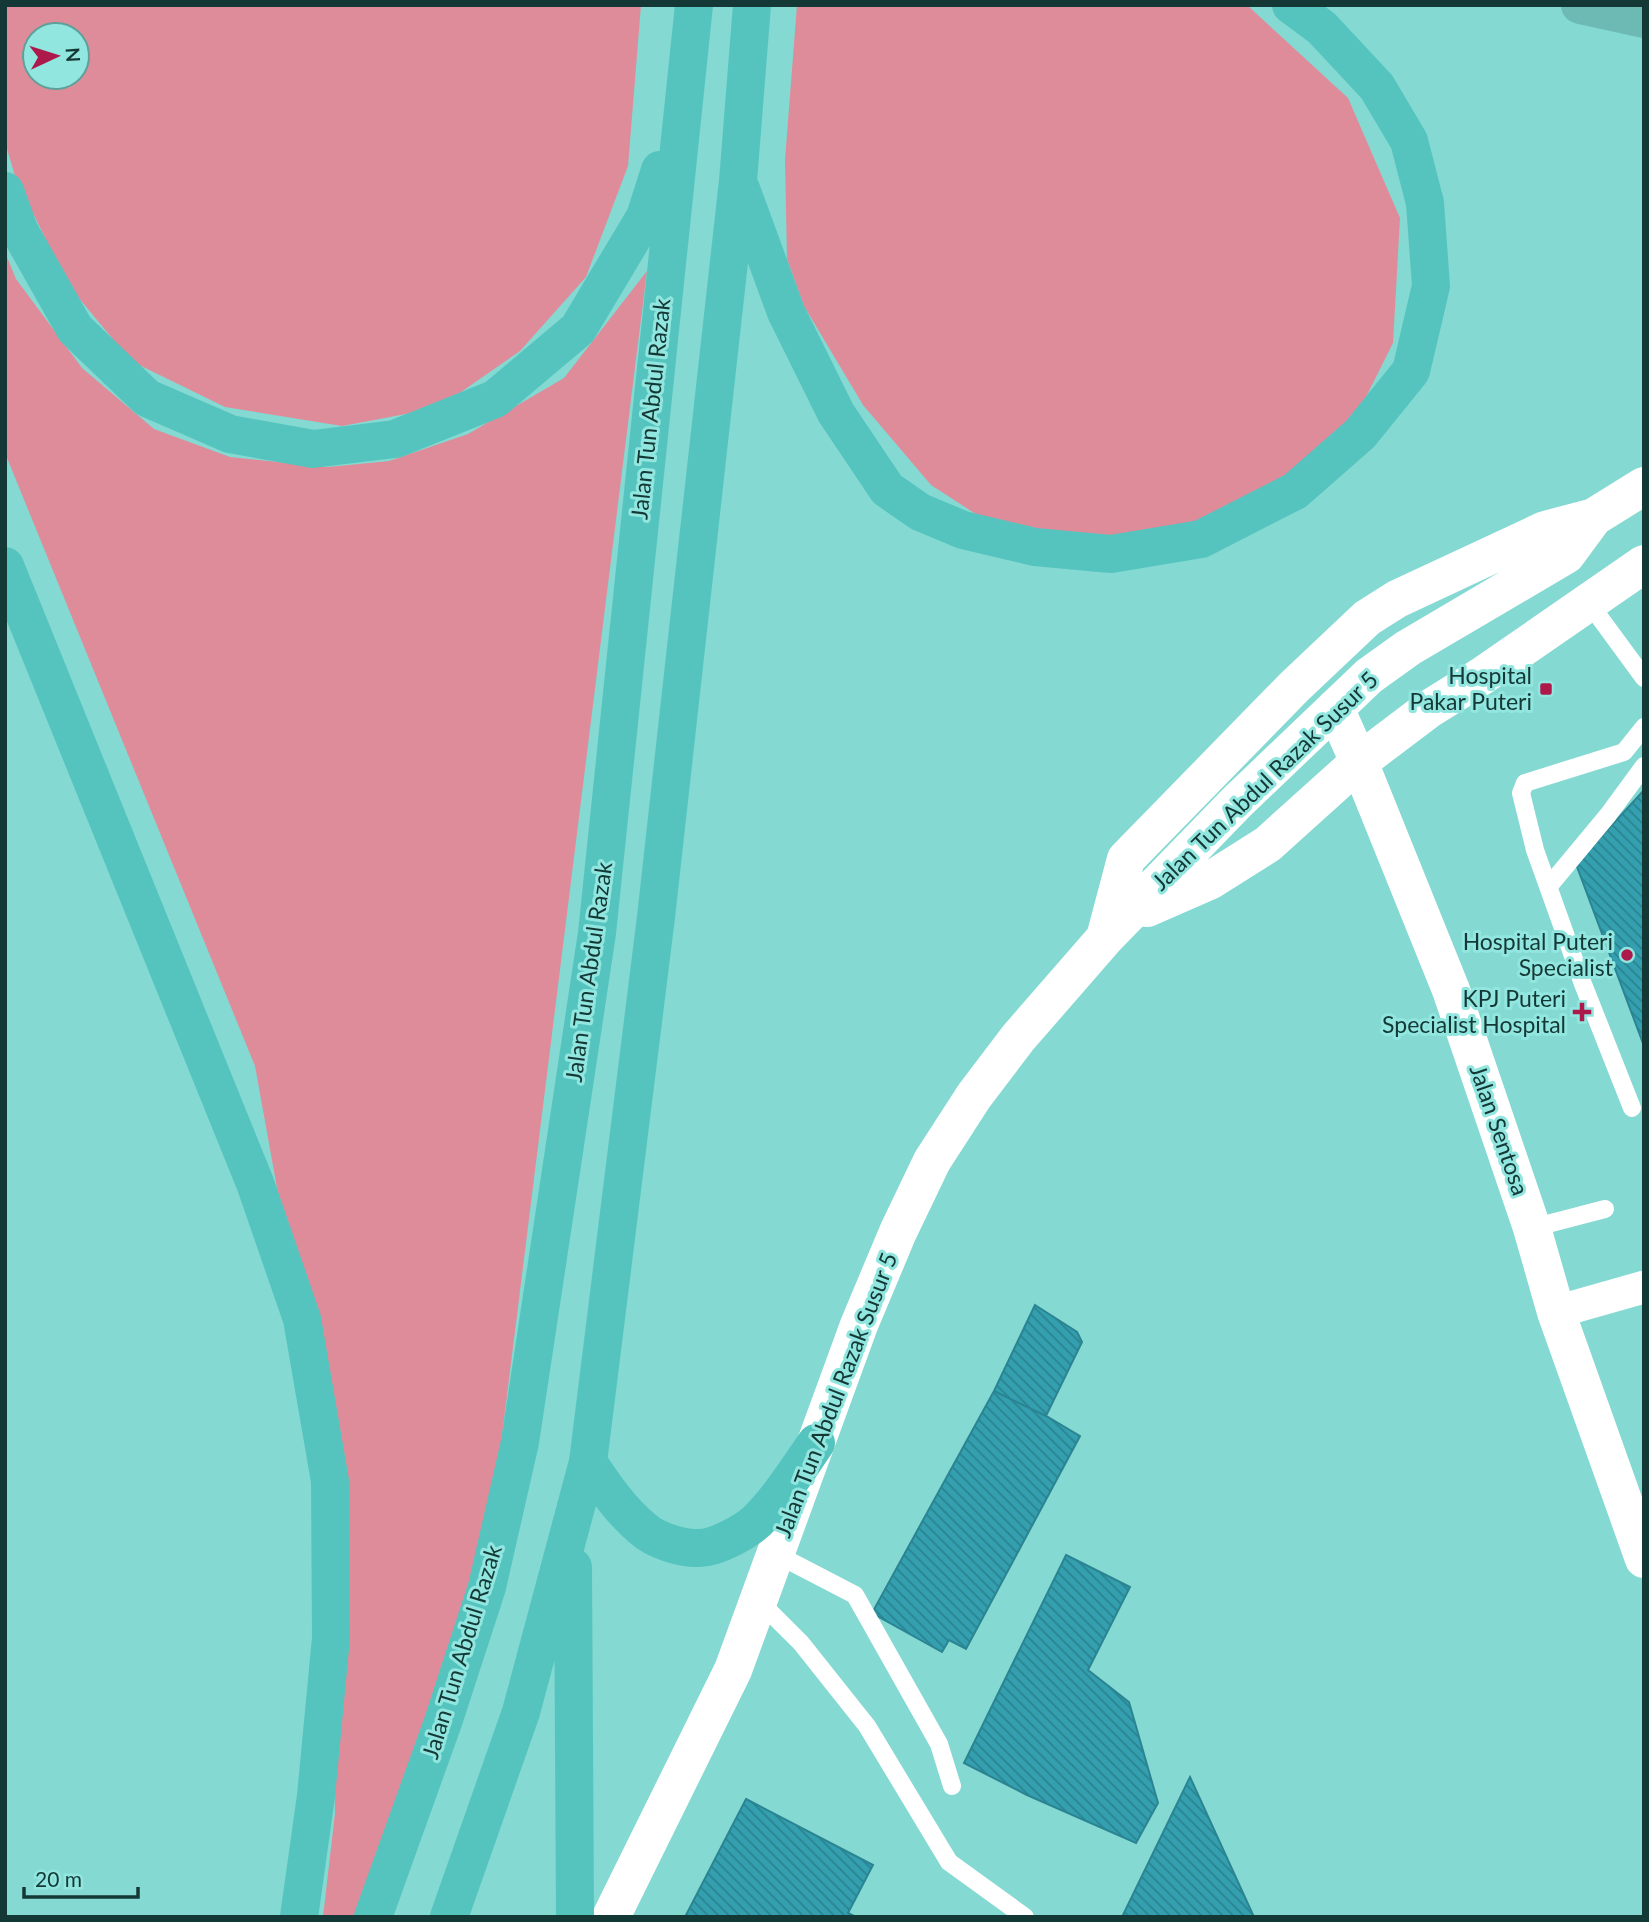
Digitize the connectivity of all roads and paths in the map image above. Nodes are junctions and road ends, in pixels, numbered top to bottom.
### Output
1 (694, 5) edge
2 (752, 5) edge
3 (1291, 5) edge
4 (1580, 5) edge
5 (1644, 19) edge
6 (683, 99) junction
7 (738, 181) junction
8 (5, 191) edge
9 (1644, 486) edge
10 (1594, 517) junction
11 (1644, 564) edge
12 (5, 566) edge
13 (1589, 603) junction
14 (1644, 678) edge
15 (1335, 708) junction
16 (1644, 727) edge
17 (1359, 762) junction
18 (1644, 766) edge
19 (1549, 886) junction
20 (1117, 927) junction
21 (1632, 1108) dead end
22 (1605, 1209) dead end
23 (1532, 1228) junction
24 (1644, 1287) edge
25 (1556, 1312) junction
26 (816, 1443) junction
27 (588, 1462) junction
28 (572, 1523) junction
29 (776, 1554) junction
30 (1644, 1559) edge
31 (759, 1601) junction
32 (952, 1786) dead end
33 (299, 1917) edge
34 (373, 1917) edge
35 (449, 1917) edge
36 (575, 1917) edge
37 (611, 1917) edge
38 (1025, 1917) edge

1 - 6 highway, Jalan Tun Abdul Razak
2 - 7 highway
3 - 7 highway
4 - 5 main road
6 - 8 highway
6 - 34 highway, Jalan Tun Abdul Razak
7 - 27 highway
9 - 10 street, Jalan Tun Abdul Razak Susur 5
10 - 15 street, Jalan Tun Abdul Razak Susur 5
10 - 20 street
11 - 13 street, Jalan Tun Abdul Razak Susur 5
12 - 33 highway
13 - 14 lane
13 - 17 street, Jalan Tun Abdul Razak Susur 5
15 - 17 street, Jalan Sentosa
15 - 20 street, Jalan Tun Abdul Razak Susur 5
16 - 19 lane
17 - 20 street, Jalan Tun Abdul Razak Susur 5
17 - 23 street, Jalan Sentosa
18 - 19 lane
19 - 21 lane
20 - 26 street, Jalan Tun Abdul Razak Susur 5
22 - 23 lane
23 - 25 street, Jalan Sentosa
24 - 25 street
25 - 30 street, Jalan Sentosa
26 - 27 highway
26 - 29 street, Jalan Tun Abdul Razak Susur 5
27 - 28 highway
28 - 35 highway
28 - 36 highway
29 - 31 street, Jalan Tun Abdul Razak Susur 5
29 - 32 lane
31 - 37 street, Jalan Tun Abdul Razak Susur 5
31 - 38 lane

